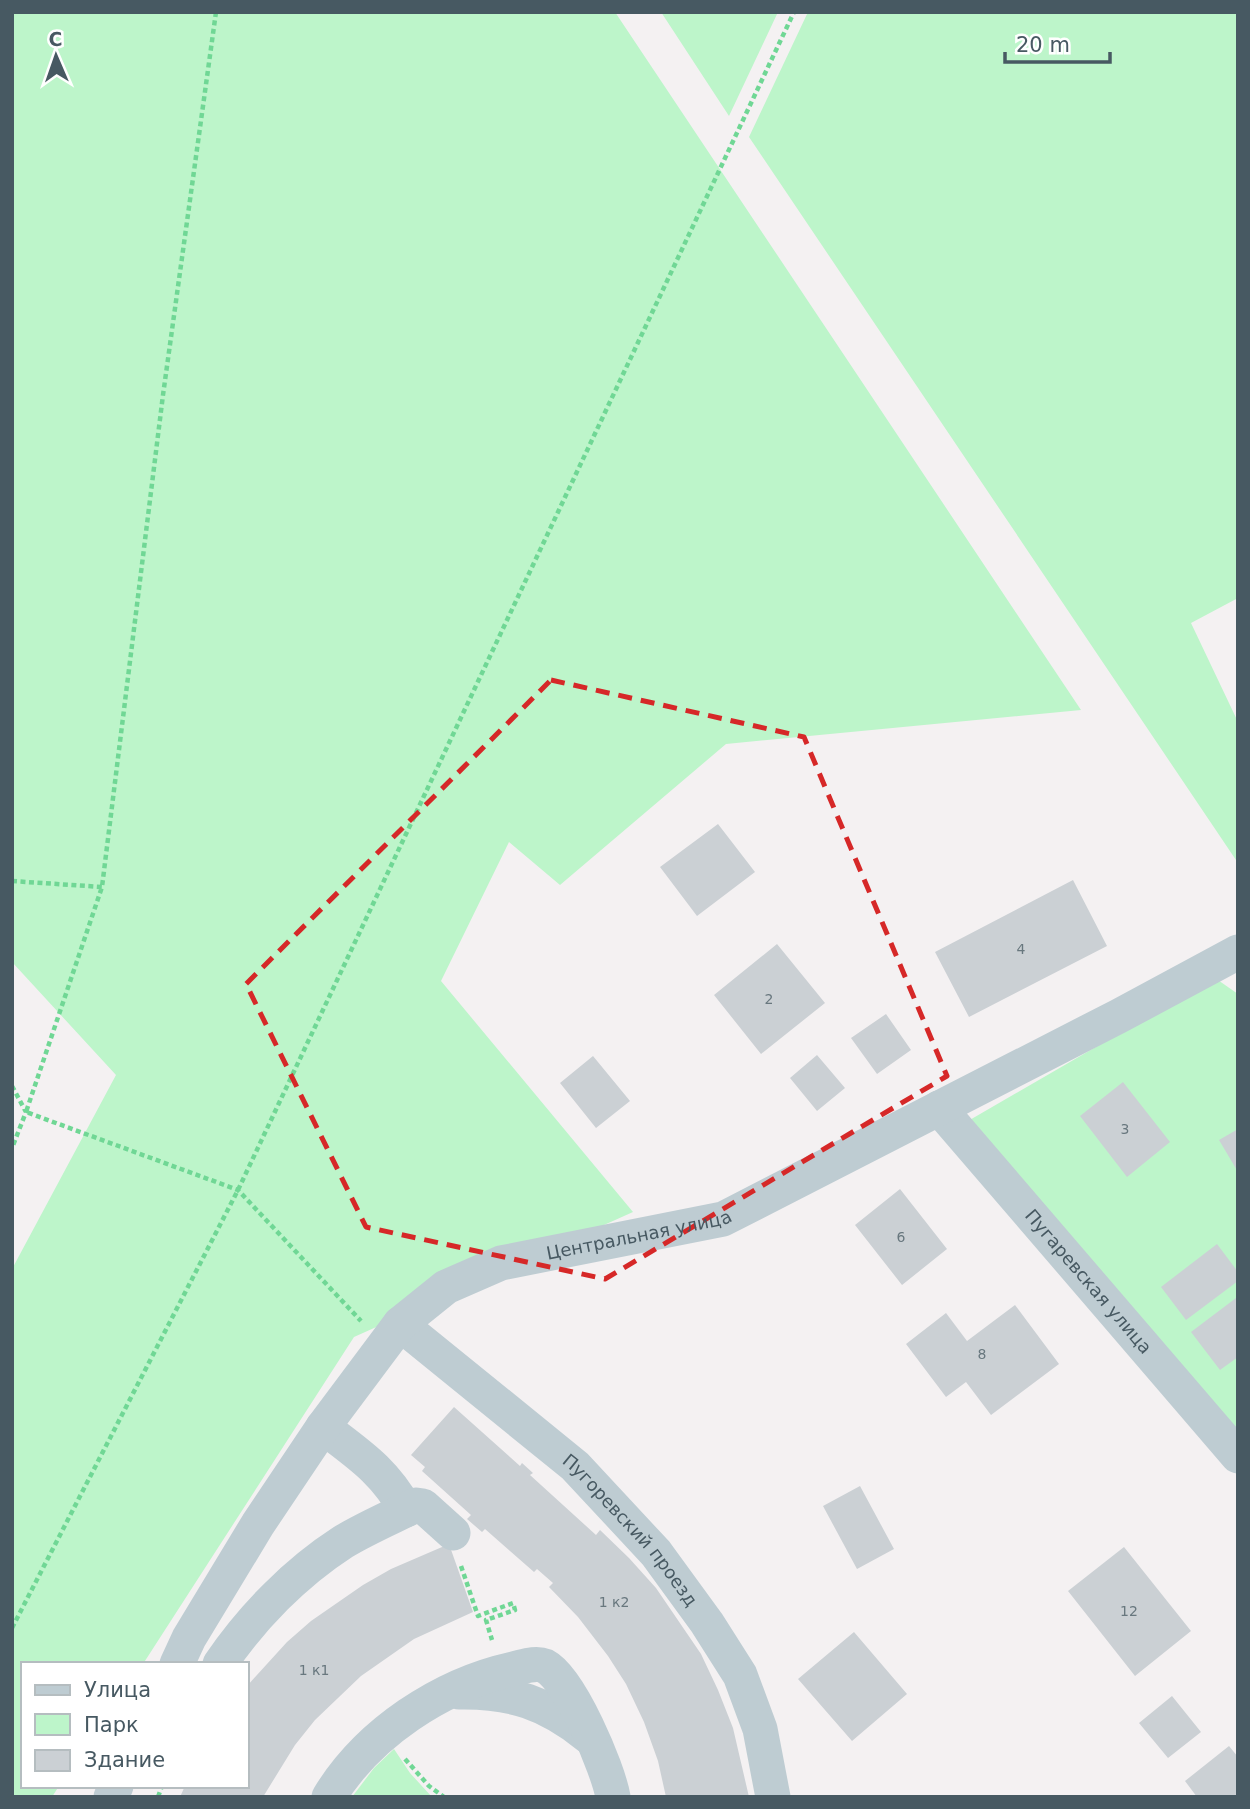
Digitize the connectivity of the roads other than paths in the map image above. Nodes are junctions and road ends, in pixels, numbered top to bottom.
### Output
1 (1238, 952) edge
2 (939, 1108) junction
3 (392, 1334) junction
4 (323, 1426) junction
5 (1238, 1456) edge
6 (406, 1510) junction
7 (453, 1533) dead end
8 (178, 1662) edge
9 (221, 1662) edge
10 (329, 1797) edge
11 (613, 1797) edge
12 (773, 1797) edge

1 - 2 street, Центральная улица
2 - 3 street, Центральная улица
2 - 5 street, Пугаревская улица
3 - 4 street, Центральная улица
3 - 12 street, Пугоревский проезд
4 - 6 street
4 - 8 street, Центральная улица
6 - 7 street
6 - 9 street
10 - 11 street

